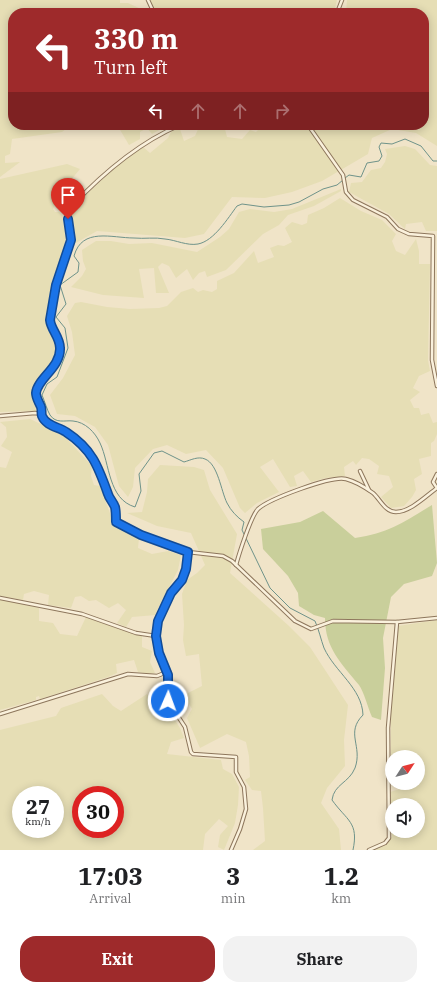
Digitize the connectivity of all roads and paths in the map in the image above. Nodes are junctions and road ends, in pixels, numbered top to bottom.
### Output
1 (168, 130) edge
2 (311, 130) edge
3 (432, 236) junction
4 (437, 236) edge
5 (437, 386) edge
6 (41, 414) junction
7 (0, 416) edge
8 (360, 471) dead end
9 (437, 474) edge
10 (437, 488) edge
11 (370, 491) junction
12 (188, 552) junction
13 (236, 565) junction
14 (0, 598) edge
15 (437, 618) edge
16 (397, 622) junction
17 (156, 636) junction
18 (167, 672) junction
19 (0, 714) edge
20 (231, 850) edge
21 (369, 850) edge

1 - 6 street
2 - 3 street
3 - 4 street
3 - 5 street
6 - 7 street
6 - 12 street
8 - 11 street
9 - 10 street
10 - 11 street
11 - 13 street
12 - 13 street
12 - 17 street
13 - 16 street
14 - 17 street
15 - 16 street
16 - 21 street
17 - 18 street
18 - 19 street
18 - 20 street

